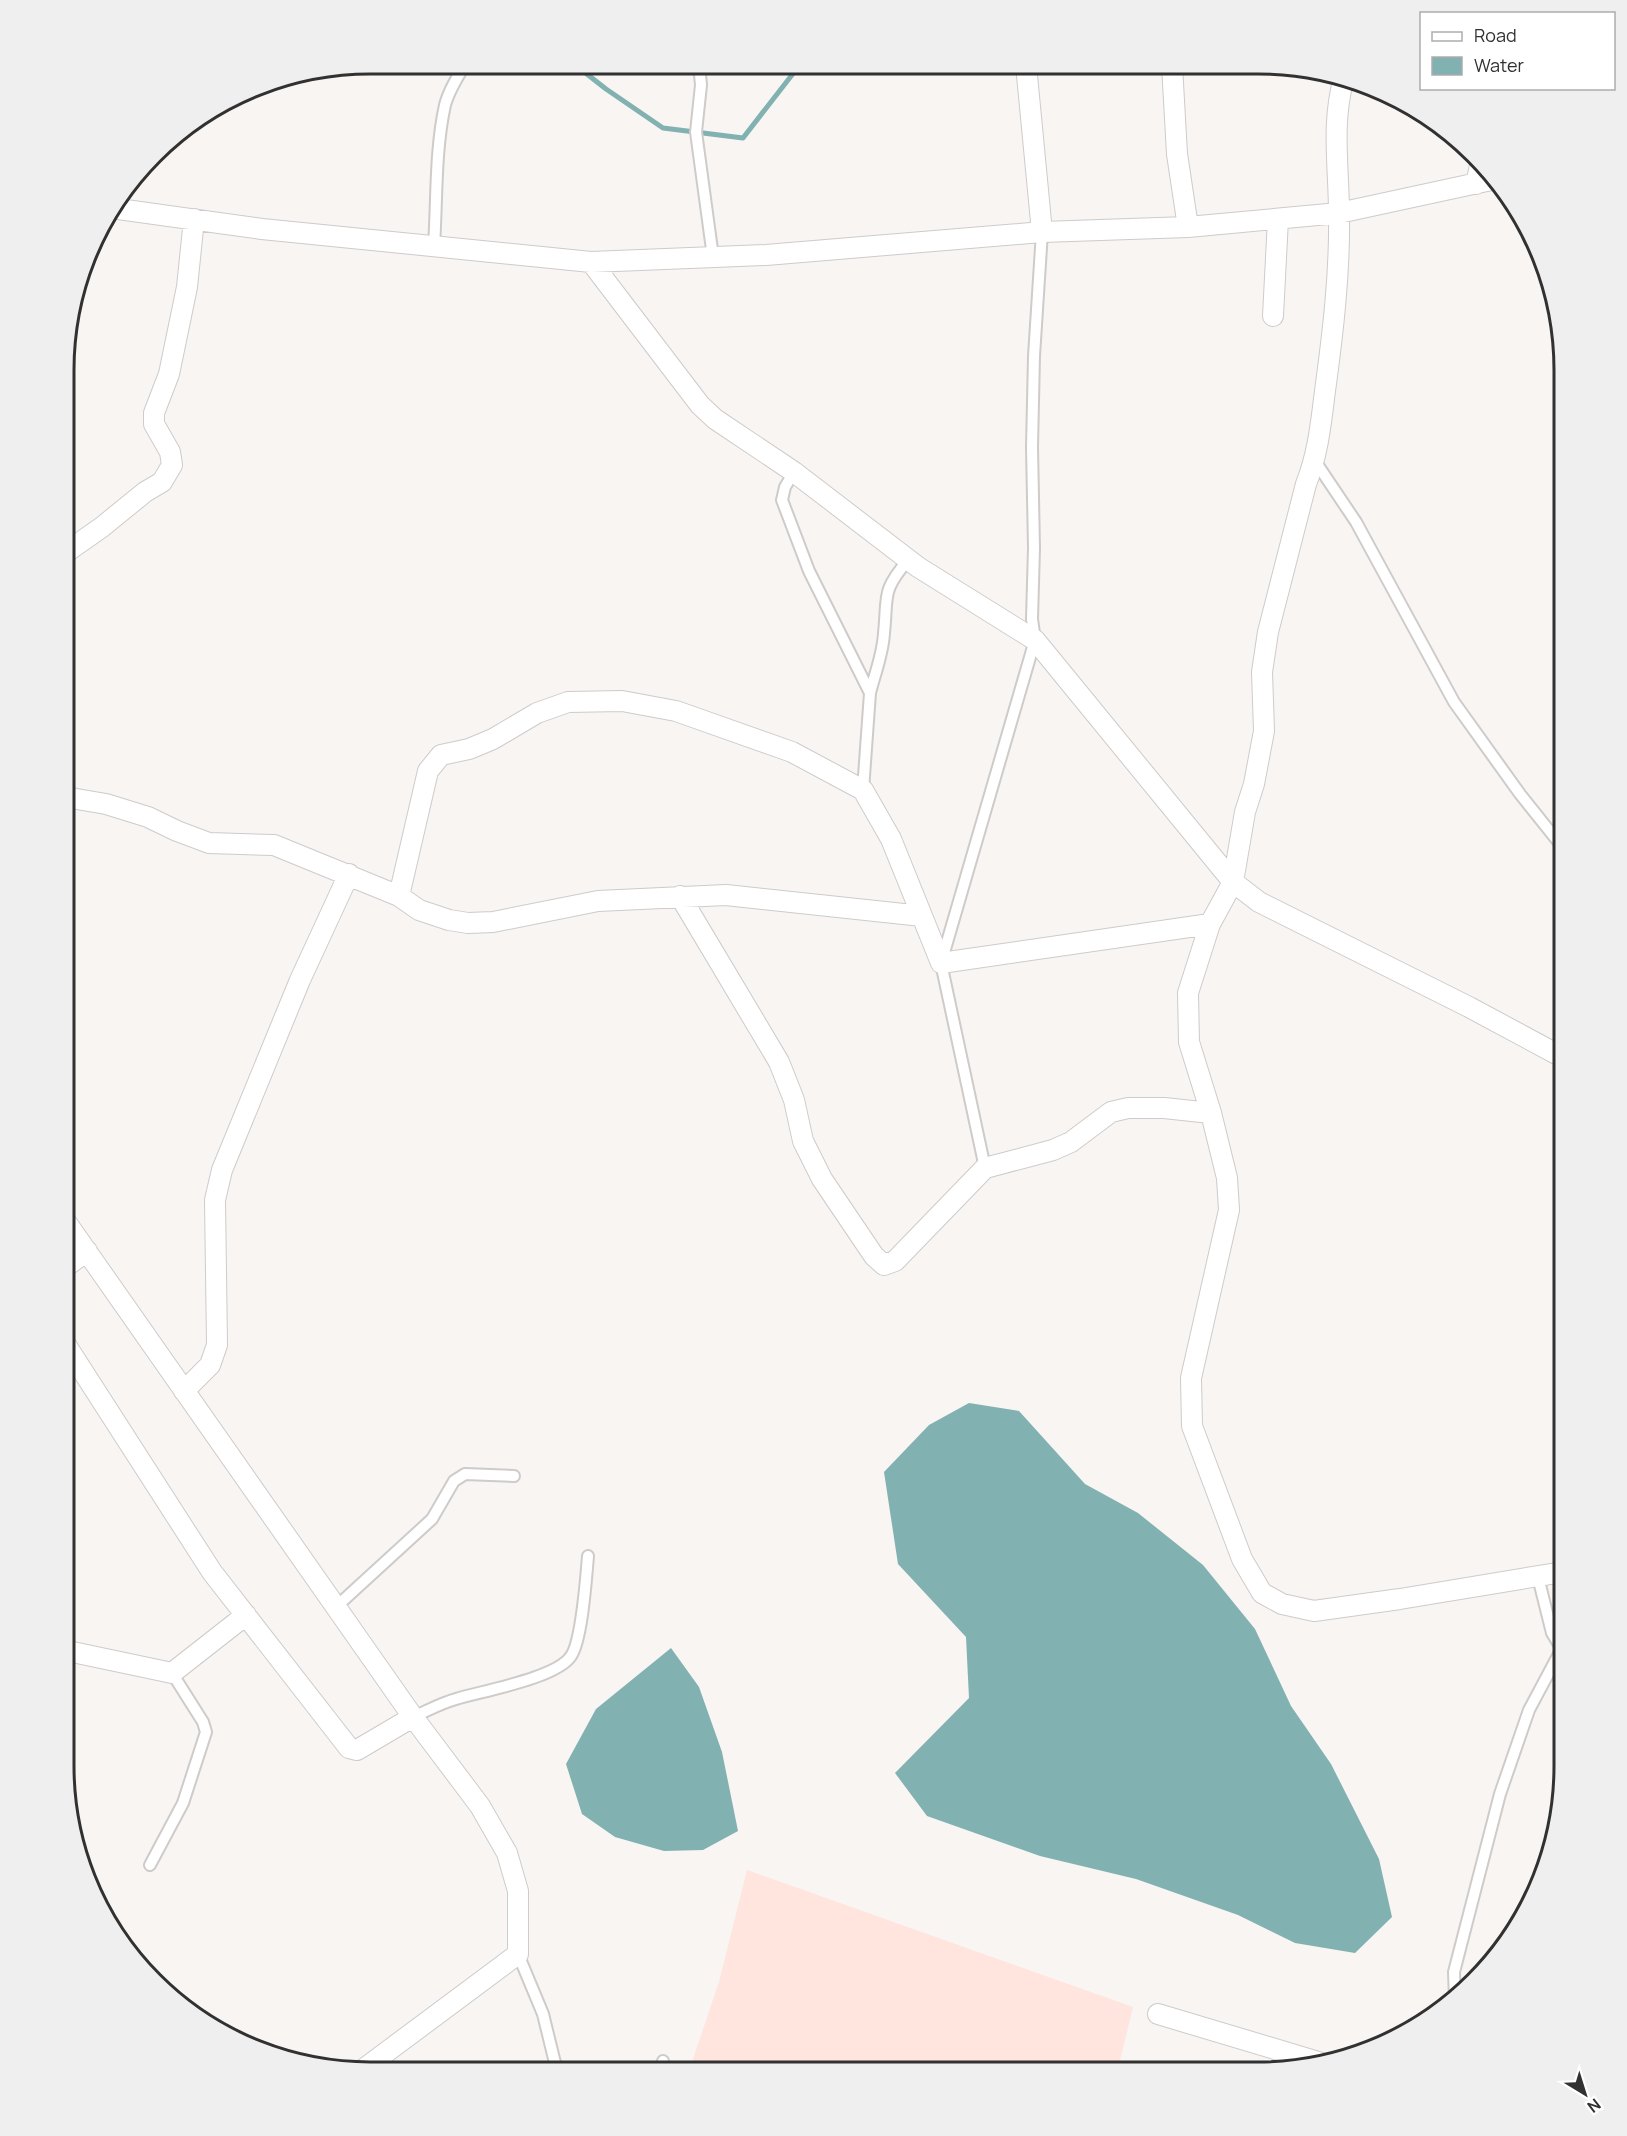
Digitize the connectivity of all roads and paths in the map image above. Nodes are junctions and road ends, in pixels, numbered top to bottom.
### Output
1 (459, 74) edge
2 (699, 74) edge
3 (1027, 74) edge
4 (1173, 74) edge
5 (1342, 86) edge
6 (1479, 172) edge
7 (1486, 182) edge
8 (1476, 184) junction
9 (120, 209) edge
10 (1339, 213) junction
11 (194, 219) junction
12 (1278, 219) junction
13 (1188, 227) junction
14 (1042, 232) junction
15 (434, 246) junction
16 (713, 257) junction
17 (591, 262) junction
18 (1273, 316) dead end
19 (1315, 461) junction
20 (794, 472) junction
21 (74, 547) edge
22 (908, 560) junction
23 (1035, 640) junction
24 (870, 693) junction
25 (863, 790) junction
26 (74, 799) edge
27 (1554, 836) edge
28 (349, 874) junction
29 (1233, 882) junction
30 (399, 896) junction
31 (680, 897) junction
32 (922, 916) junction
33 (1210, 924) junction
34 (941, 963) junction
35 (1554, 1053) edge
36 (1211, 1113) junction
37 (985, 1168) junction
38 (74, 1233) edge
39 (87, 1251) junction
40 (74, 1261) edge
41 (74, 1358) edge
42 (184, 1391) junction
43 (514, 1476) dead end
44 (588, 1556) dead end
45 (1554, 1574) edge
46 (1538, 1577) junction
47 (337, 1606) junction
48 (246, 1615) junction
49 (1554, 1637) edge
50 (74, 1652) edge
51 (1554, 1665) edge
52 (172, 1673) junction
53 (414, 1717) junction
54 (150, 1864) dead end
55 (518, 1954) junction
56 (1455, 1988) edge
57 (1158, 2014) dead end
58 (1306, 2058) edge
59 (372, 2062) edge
60 (554, 2062) edge

1 - 15 lane
2 - 16 lane
3 - 14 street
4 - 13 street
5 - 10 street
6 - 8 street
7 - 8 street
8 - 10 street
9 - 11 street
10 - 12 street
10 - 19 street
11 - 15 street
11 - 21 street
12 - 13 street
12 - 18 street
13 - 14 street
14 - 16 street
14 - 23 lane
15 - 17 street
16 - 17 street
17 - 20 street
19 - 27 lane
19 - 29 street
20 - 22 street
20 - 24 lane
22 - 23 street
22 - 24 lane
23 - 29 street
23 - 34 lane
24 - 25 lane
25 - 30 street
25 - 32 street
26 - 28 street
28 - 30 street
28 - 42 street
29 - 33 street
29 - 35 street
30 - 31 street
31 - 32 street
31 - 37 street
32 - 34 street
33 - 34 street
33 - 36 street
34 - 37 lane
36 - 37 street
36 - 46 street
38 - 39 street
39 - 40 street
39 - 42 street
41 - 48 street
42 - 47 street
43 - 47 lane
44 - 53 lane
45 - 46 street
46 - 49 lane
47 - 53 street
48 - 52 street
48 - 53 street
50 - 52 street
51 - 56 lane
52 - 54 lane
53 - 55 street
55 - 59 street
55 - 60 lane
57 - 58 street

